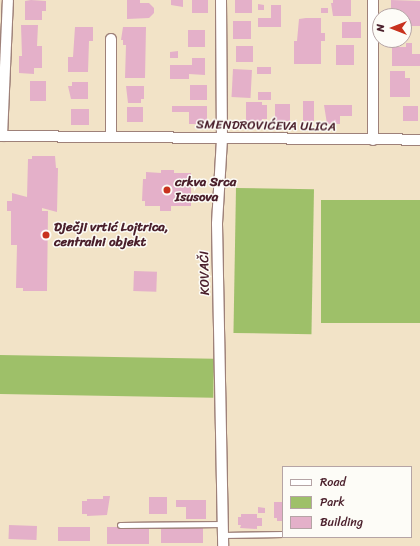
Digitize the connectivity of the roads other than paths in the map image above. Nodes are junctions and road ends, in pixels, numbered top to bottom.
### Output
1 (8, 0) edge
2 (221, 0) edge
3 (373, 0) edge
4 (112, 39) dead end
5 (1, 136) edge
6 (111, 137) junction
7 (222, 138) junction
8 (373, 140) junction
9 (420, 140) edge
10 (222, 524) junction
11 (120, 525) dead end
12 (282, 534) edge
13 (223, 535) junction
14 (223, 546) edge

1 - 5 street, SMENDROVIĆEVA ULICA
2 - 7 street, KOVAČI
3 - 8 street
4 - 6 street
5 - 6 street, SMENDROVIĆEVA ULICA
6 - 7 street, SMENDROVIĆEVA ULICA
7 - 8 street, SMENDROVIĆEVA ULICA
7 - 10 street, KOVAČI
8 - 9 street, SMENDROVIĆEVA ULICA
10 - 11 lane
10 - 13 street, KOVAČI
12 - 13 lane
13 - 14 street, KOVAČI

